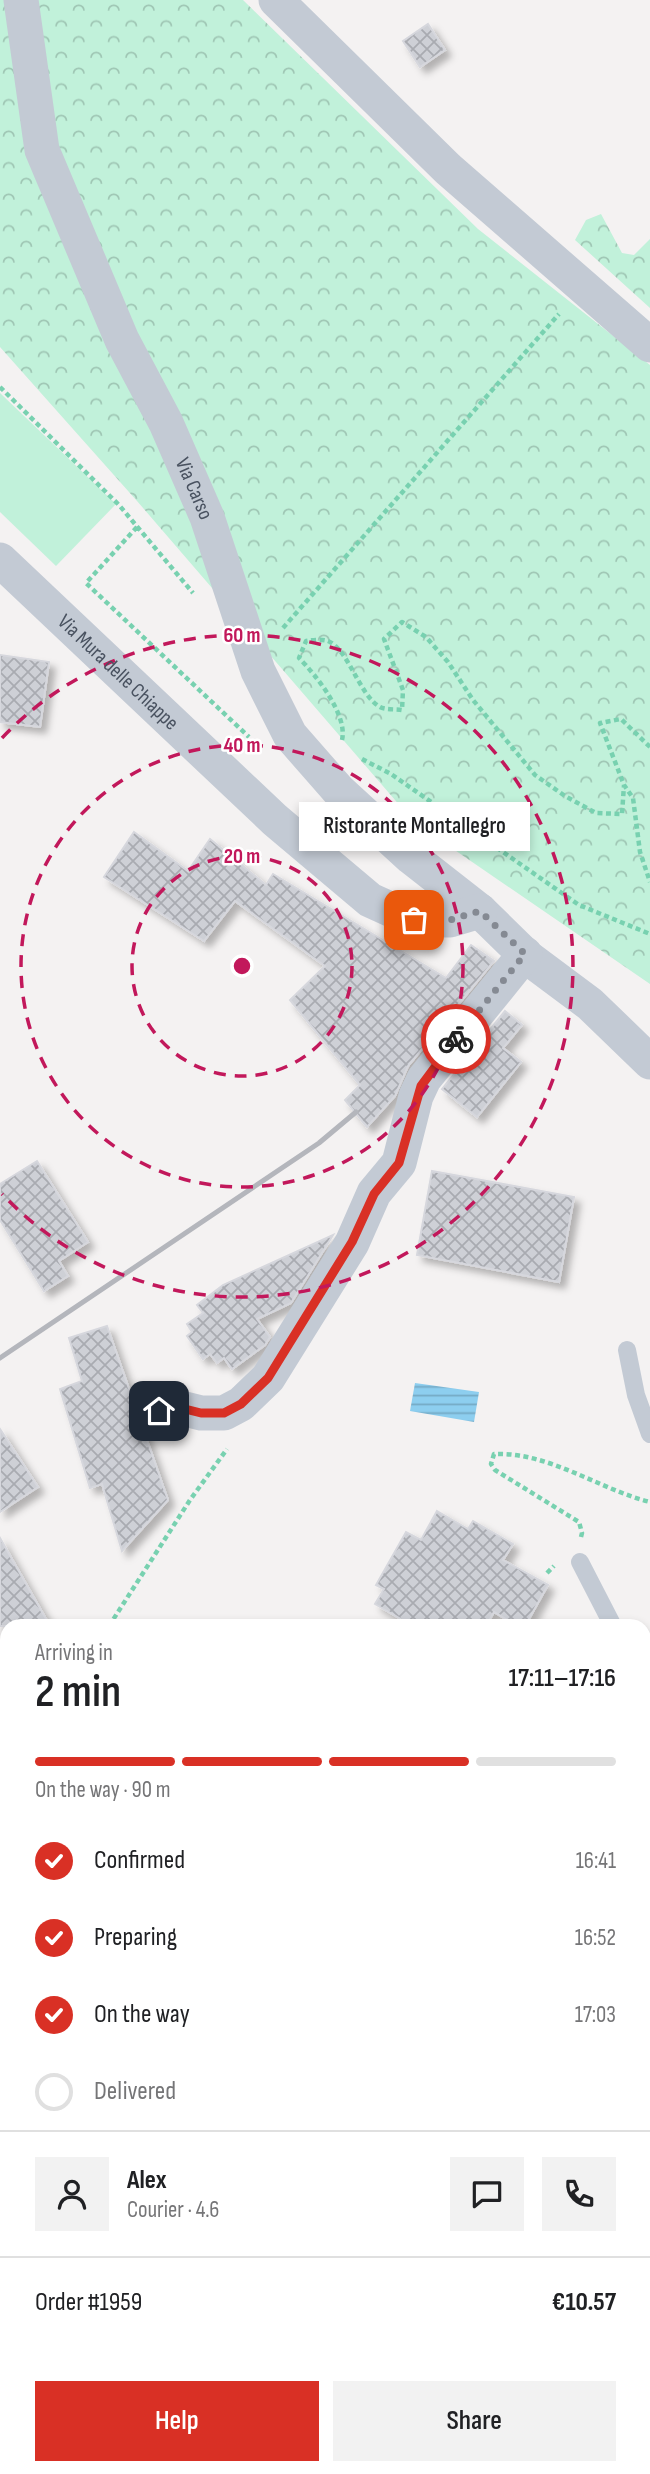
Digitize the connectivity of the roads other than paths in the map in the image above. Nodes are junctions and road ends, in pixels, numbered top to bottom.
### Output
1 (20, 0) edge
2 (276, 0) edge
3 (650, 345) edge
4 (0, 560) edge
5 (480, 911) junction
6 (525, 954) junction
7 (650, 1062) edge
8 (627, 1350) dead end
9 (159, 1411) dead end
10 (650, 1434) edge
11 (580, 1553) road end
12 (610, 1619) edge

1 - 5 street, Via Carso
2 - 3 street
4 - 5 street, Via Mura delle Chiappe
5 - 6 street, Via Carso
6 - 7 street, Via Carso
6 - 9 street
8 - 10 lane
11 - 12 lane

